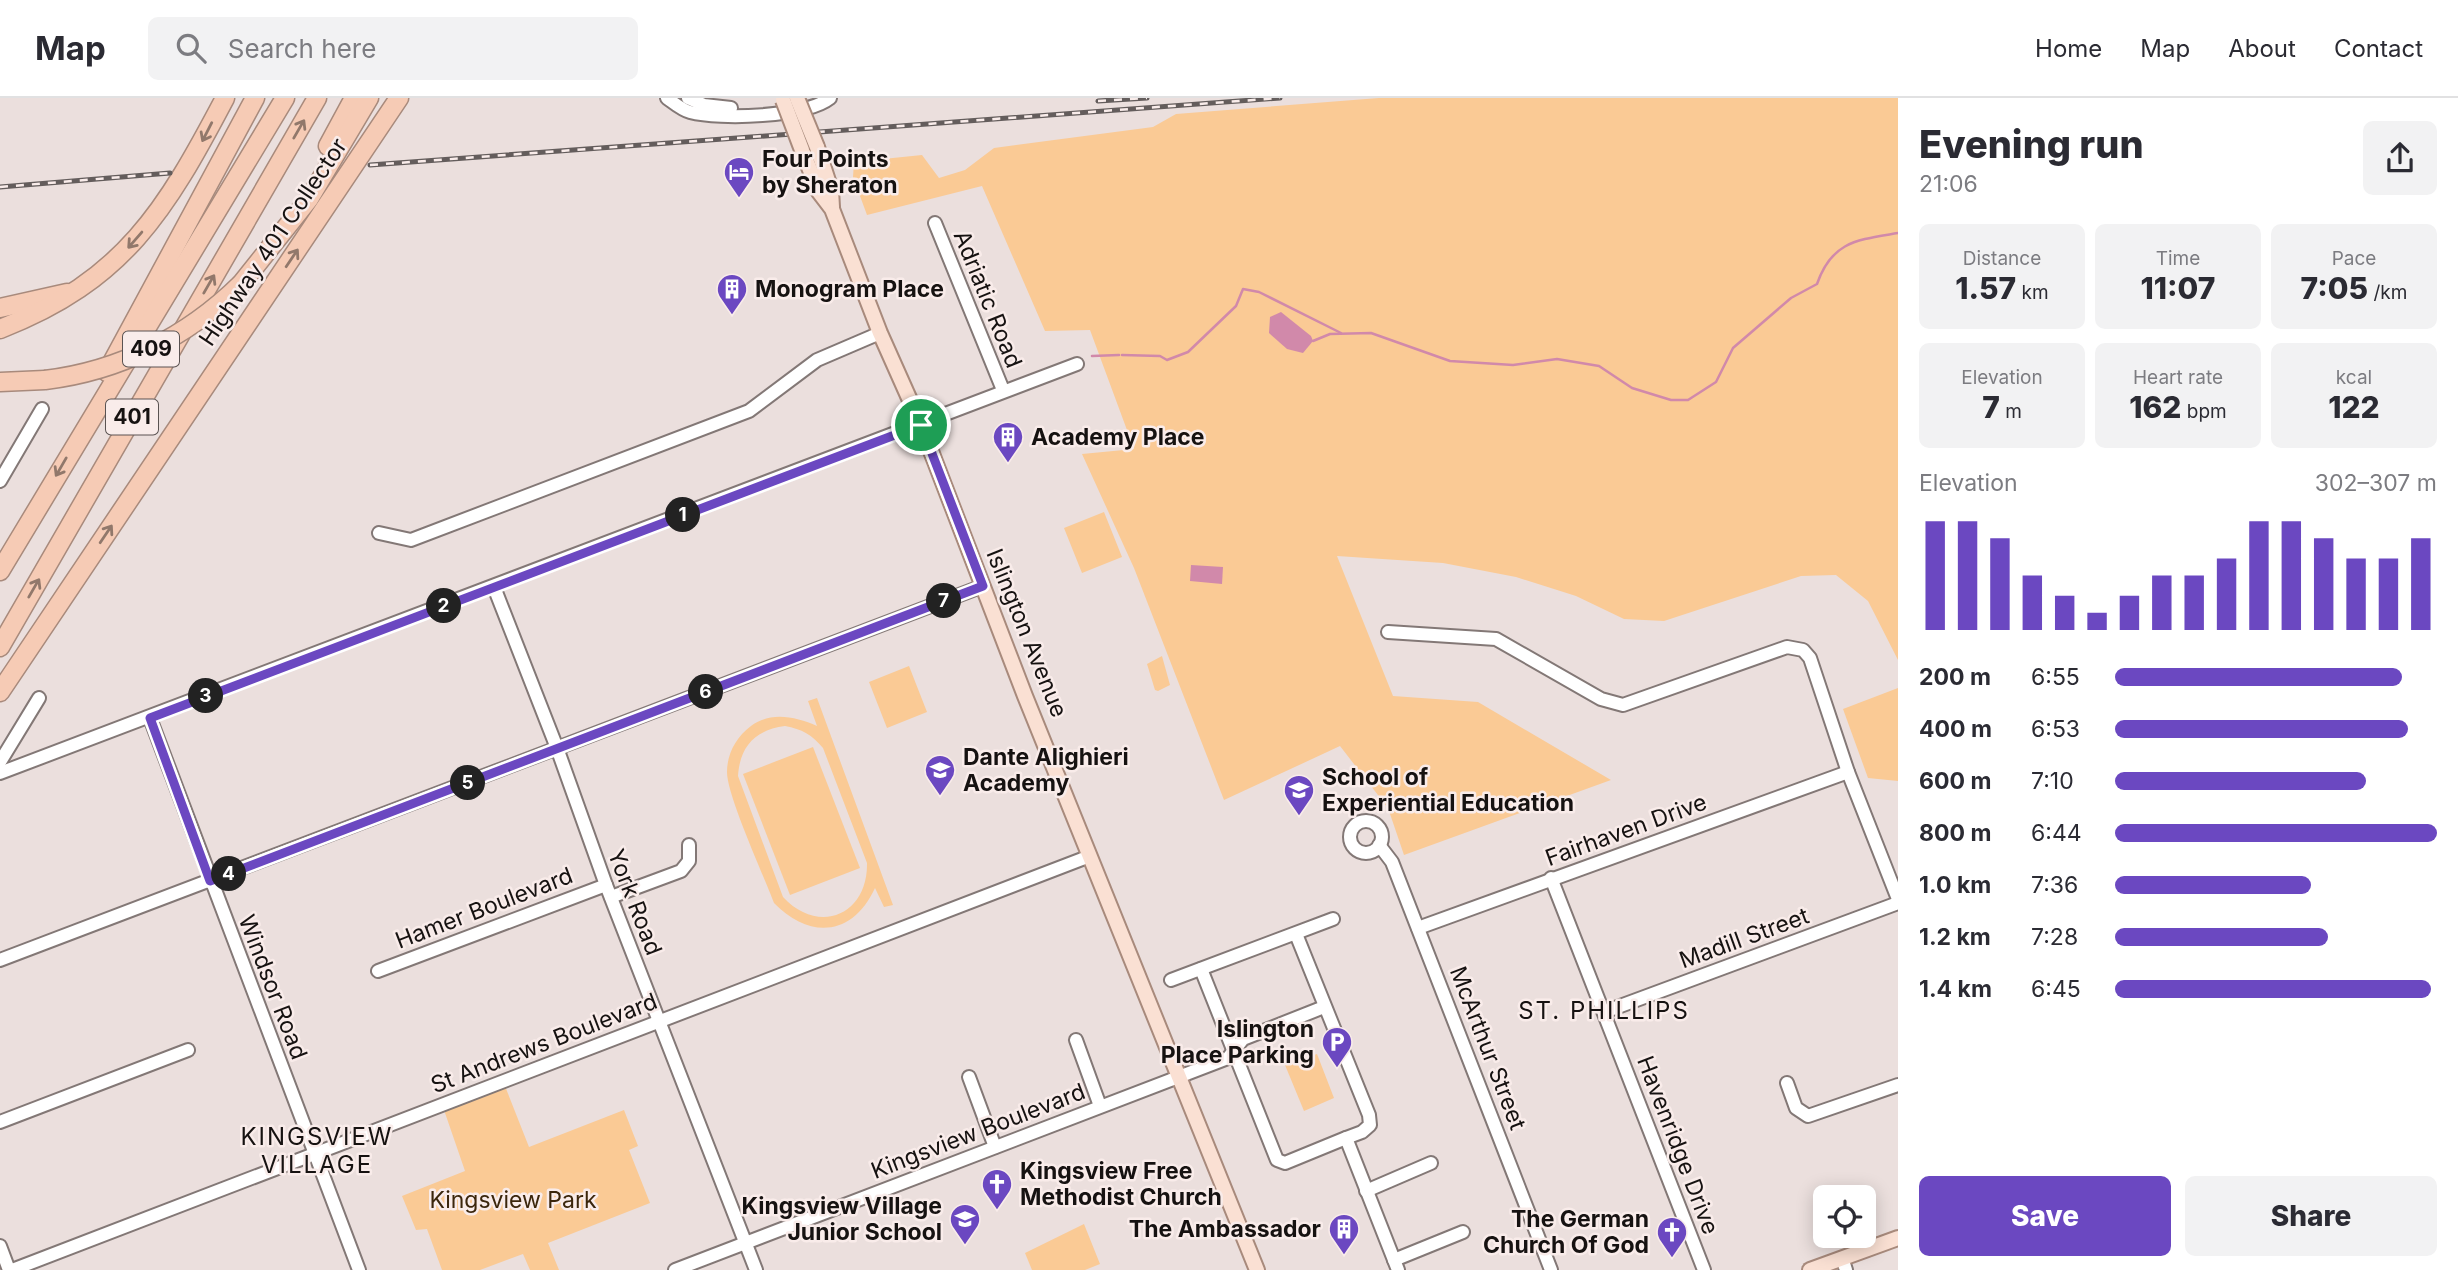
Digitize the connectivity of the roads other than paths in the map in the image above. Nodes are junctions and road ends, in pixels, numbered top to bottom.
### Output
1 (225, 98) edge
2 (255, 98) edge
3 (285, 98) edge
4 (317, 98) edge
5 (354, 98) edge
6 (369, 98) edge
7 (399, 98) edge
8 (411, 98) edge
9 (667, 98) edge
10 (688, 98) edge
11 (830, 98) edge
12 (785, 102) edge
13 (361, 156) junction
14 (298, 209) junction
15 (935, 223) dead end
16 (74, 292) junction
17 (0, 308) edge
18 (0, 328) edge
19 (880, 333) junction
20 (1077, 364) dead end
21 (0, 382) edge
22 (1003, 390) junction
23 (95, 408) junction
24 (42, 409) dead end
25 (921, 425) junction
26 (0, 481) edge
27 (379, 533) dead end
28 (0, 570) edge
29 (983, 586) junction
30 (494, 587) junction
31 (1388, 632) dead end
32 (0, 647) edge
33 (0, 692) edge
34 (39, 698) dead end
35 (150, 718) junction
36 (557, 748) junction
37 (0, 762) edge
38 (1848, 772) junction
39 (0, 773) edge
40 (689, 845) dead end
41 (1379, 845) dead end
42 (1090, 856) junction
43 (1551, 878) junction
44 (210, 881) junction
45 (608, 891) junction
46 (1898, 901) edge
47 (1333, 919) dead end
48 (1418, 928) junction
49 (1297, 934) junction
50 (0, 960) edge
51 (1201, 969) junction
52 (377, 971) dead end
53 (1171, 980) dead end
54 (1324, 1007) junction
55 (1604, 1012) junction
56 (659, 1021) junction
57 (1076, 1040) dead end
58 (188, 1050) dead end
59 (1236, 1050) junction
60 (1178, 1075) junction
61 (969, 1077) dead end
62 (1787, 1083) dead end
63 (1898, 1085) edge
64 (1100, 1106) junction
65 (0, 1122) edge
66 (1346, 1138) junction
67 (995, 1147) junction
68 (314, 1153) junction
69 (1431, 1163) dead end
70 (1366, 1191) junction
71 (1463, 1232) dead end
72 (1898, 1238) edge
73 (746, 1243) junction
74 (0, 1246) edge
75 (1844, 1264) edge
76 (1396, 1265) edge
77 (11, 1270) edge
78 (359, 1270) edge
79 (675, 1270) edge
80 (756, 1270) edge
81 (1257, 1270) edge
82 (1551, 1270) edge
83 (1704, 1270) edge
84 (1810, 1270) edge

1 -> 16 highway
2 - 23 highway, 401
3 - 23 highway, 401
32 -> 4 highway, 401
5 - 14 highway
6 - 14 highway
7 - 13 highway, Highway 401 Collector / 401
8 - 13 highway
9 - 12 street
10 - 12 street
11 - 12 street
12 - 19 main road, Islington Avenue, bridge
33 -> 13 highway, Highway 401 Collector / 401
14 - 21 highway, 409, bridge
15 - 22 street, Adriatic Road
16 - 17 highway
16 - 18 highway
19 - 25 main road, Islington Avenue
19 - 27 street
20 - 22 street
22 - 25 street
23 -> 28 highway, 401
24 - 26 street
25 - 29 main road, Islington Avenue
25 - 30 street
29 - 36 street
29 - 42 main road, Islington Avenue
30 - 35 street
30 - 36 street, York Road
31 - 38 street
34 - 37 street
35 - 39 street
35 - 44 street, Windsor Road
36 - 44 street
36 - 45 street, York Road
38 - 43 street, Fairhaven Drive
38 - 46 street
40 - 45 street, Hamer Boulevard
41 - 48 street, McArthur Street
42 - 56 street, St Andrews Boulevard
42 - 60 main road, Islington Avenue
43 - 48 street, Fairhaven Drive
43 - 55 street, Havenridge Drive
44 - 50 street
44 - 68 street, Windsor Road
45 - 52 street, Hamer Boulevard
45 - 56 street, York Road
46 - 55 street, Madill Street
47 - 49 street
48 - 82 street, McArthur Street
49 - 51 street
49 - 54 street
51 - 53 street
51 - 59 street
54 - 59 street, Kingsview Boulevard
54 - 66 street
55 - 83 street, Havenridge Drive
56 - 68 street, St Andrews Boulevard
56 - 73 street, York Road
57 - 64 street
58 - 65 street
59 - 60 street, Kingsview Boulevard
59 - 66 street
60 - 64 street, Kingsview Boulevard
60 - 81 main road, Islington Avenue
61 - 67 street
62 - 63 street
64 - 67 street, Kingsview Boulevard
66 - 70 street
67 - 73 street, Kingsview Boulevard
68 - 77 street, St Andrews Boulevard
68 - 78 street, Windsor Road
69 - 70 street
70 - 76 street
71 - 76 street
72 - 75 main road
73 - 79 street, Kingsview Boulevard
73 - 80 street, York Road
74 - 77 street
75 - 84 main road

